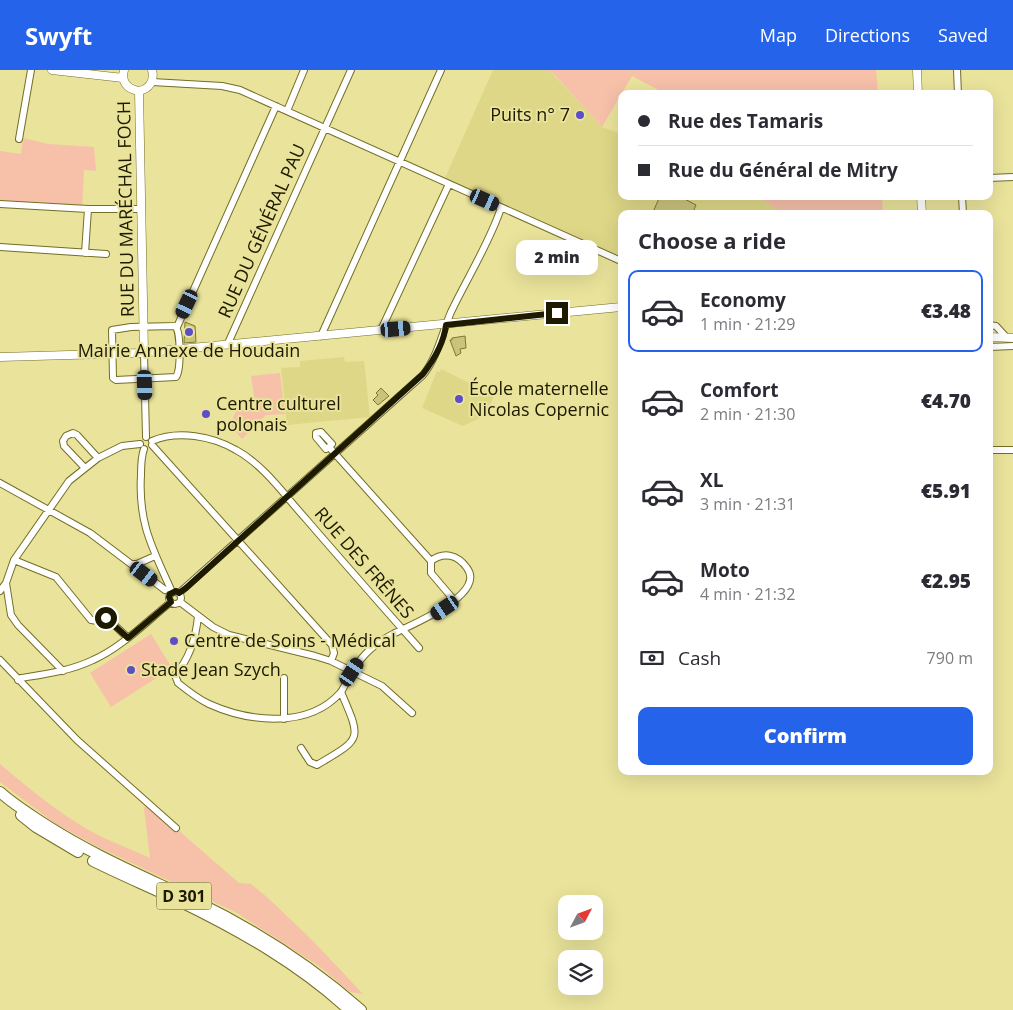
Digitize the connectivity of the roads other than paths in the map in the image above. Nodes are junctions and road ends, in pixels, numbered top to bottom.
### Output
1 (31, 70) edge
2 (52, 70) edge
3 (152, 70) edge
4 (304, 70) edge
5 (351, 70) edge
6 (441, 70) edge
7 (917, 70) edge
8 (957, 70) edge
9 (124, 74) edge
10 (152, 82) junction
11 (918, 90) edge
12 (958, 90) edge
13 (139, 91) junction
14 (276, 106) junction
15 (286, 111) junction
16 (325, 129) junction
17 (19, 140) dead end
18 (400, 162) junction
19 (1013, 177) edge
20 (993, 178) edge
21 (449, 184) junction
22 (0, 204) edge
23 (501, 208) junction
24 (88, 209) junction
25 (141, 209) junction
26 (0, 247) edge
27 (85, 253) junction
28 (106, 254) dead end
29 (618, 260) edge
30 (618, 307) edge
31 (446, 325) junction
32 (993, 326) edge
33 (144, 327) junction
34 (177, 327) junction
35 (381, 330) junction
36 (321, 336) junction
37 (993, 337) edge
38 (1010, 338) edge
39 (229, 345) junction
40 (1013, 346) edge
41 (993, 347) edge
42 (179, 350) junction
43 (144, 353) junction
44 (112, 355) junction
45 (0, 357) edge
46 (145, 378) junction
47 (150, 441) junction
48 (142, 446) junction
49 (329, 447) dead end
50 (993, 450) edge
51 (1013, 450) edge
52 (336, 454) junction
53 (98, 458) junction
54 (85, 468) junction
55 (0, 483) edge
56 (286, 498) junction
57 (49, 510) junction
58 (238, 541) junction
59 (155, 556) junction
60 (14, 560) junction
61 (431, 561) junction
62 (138, 564) junction
63 (6, 583) junction
64 (0, 591) edge
65 (172, 592) junction
66 (454, 600) junction
67 (171, 602) junction
68 (180, 602) junction
69 (198, 616) junction
70 (402, 629) junction
71 (128, 638) junction
72 (419, 648) dead end
73 (0, 660) edge
74 (331, 661) junction
75 (63, 671) junction
76 (352, 672) junction
77 (284, 678) dead end
78 (18, 680) junction
79 (340, 692) junction
80 (412, 713) dead end
81 (284, 719) junction
82 (301, 748) dead end
83 (0, 792) edge
84 (0, 800) edge
85 (176, 828) dead end
86 (348, 1010) edge
87 (361, 1010) edge

1 - 17 street
2 - 9 street
3 - 10 street
4 - 15 street
5 - 16 street, RUE DU GÉNÉRAL PAU
6 - 18 street
7 - 11 street
8 - 12 street
9 - 13 street
10 - 13 street
10 - 14 street
13 - 25 street, RUE DU MARÉCHAL FOCH
14 - 15 street
14 - 34 street
15 - 16 street
16 - 18 street
16 - 39 street, RUE DU GÉNÉRAL PAU
18 - 21 street
18 - 36 street
19 - 20 street
21 - 23 street
21 - 35 street
22 - 24 street
23 - 29 street
23 - 31 street
24 - 25 street
24 - 27 street
25 - 33 street, RUE DU MARÉCHAL FOCH
26 - 27 street
27 - 28 street
30 - 31 street
31 - 35 street
31 - 52 street
32 - 38 street
33 - 34 street
33 - 43 street, RUE DU MARÉCHAL FOCH
33 - 44 street
34 - 42 street
35 - 36 street
36 - 39 street
37 - 38 street
39 - 42 street
40 - 41 street
42 - 43 street
42 - 46 street
43 - 44 street
43 - 46 street
44 - 45 street
44 - 46 street
46 - 47 street
47 - 48 street, RUE DES FRÊNES
47 - 48 street
47 - 56 street, RUE DES FRÊNES
47 - 58 street
48 - 53 street, RUE DES FRÊNES
48 - 59 street
49 - 52 street
50 - 51 street
52 - 56 street
52 - 61 street
53 - 54 street, RUE DES FRÊNES
53 - 54 street
54 - 57 street, RUE DES FRÊNES
55 - 57 street
56 - 58 street
56 - 70 street, RUE DES FRÊNES
57 - 60 street, RUE DES FRÊNES
57 - 62 street
58 - 65 street
58 - 74 street
59 - 62 street
59 - 65 street
60 - 63 street, RUE DES FRÊNES
60 - 71 street
61 - 66 street
61 - 66 street
62 - 65 street
63 - 64 street
63 - 75 street
65 - 67 street
65 - 68 street
66 - 70 street
67 - 68 street
67 - 71 street
68 - 69 street
69 - 74 street
69 - 81 street
70 - 72 street, RUE DES FRÊNES
70 - 76 street
71 - 75 street
73 - 78 street
74 - 76 street
75 - 78 street
76 - 79 street
76 - 80 street
77 - 81 street
78 - 85 street
79 - 81 street
79 - 82 street
83 - 87 highway, D 301
84 - 86 highway, D 301

